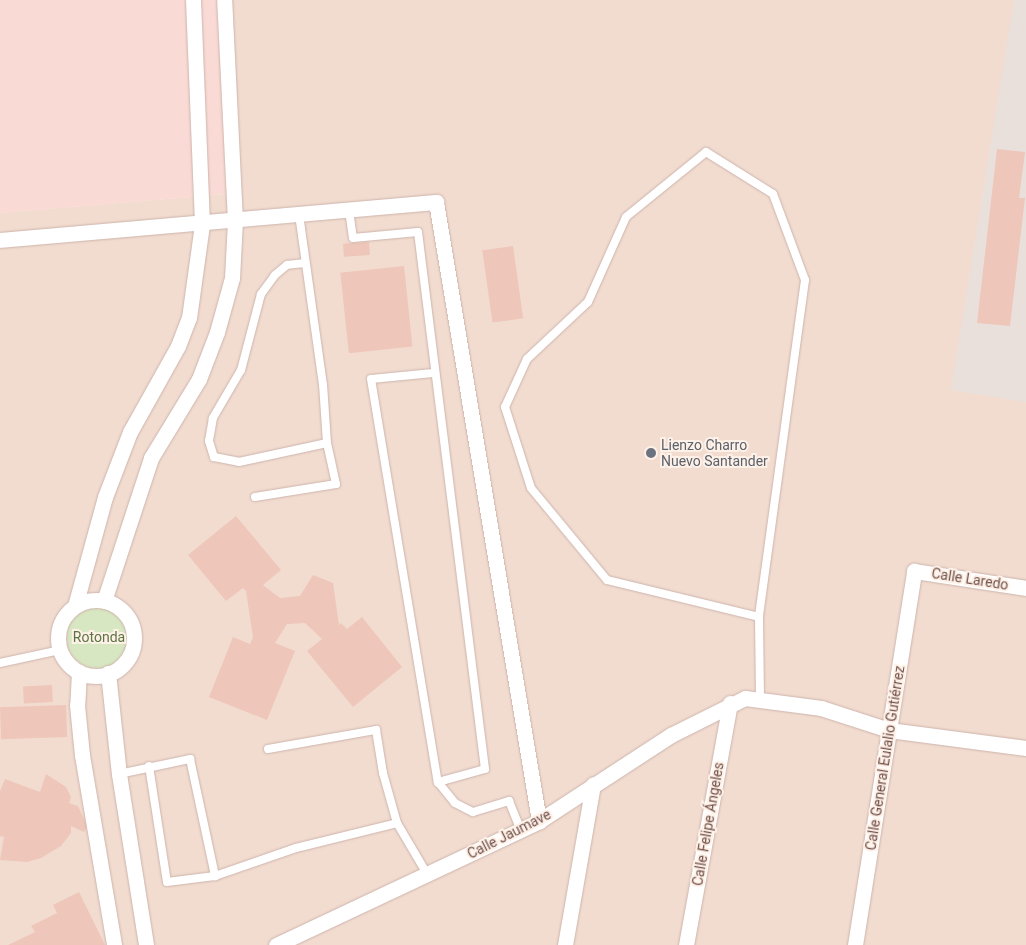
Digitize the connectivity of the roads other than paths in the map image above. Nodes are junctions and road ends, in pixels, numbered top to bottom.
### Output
1 (193, 0) edge
2 (224, 0) edge
3 (348, 210) junction
4 (299, 215) junction
5 (235, 221) junction
6 (202, 224) junction
7 (0, 240) edge
8 (305, 263) junction
9 (433, 372) junction
10 (327, 442) junction
11 (255, 498) dead end
12 (914, 571) joint
13 (1026, 588) edge
14 (104, 601) junction
15 (75, 606) junction
16 (759, 617) junction
17 (60, 650) junction
18 (0, 663) edge
19 (79, 672) junction
20 (108, 674) junction
21 (760, 698) junction
22 (730, 703) junction
23 (889, 730) junction
24 (268, 748) dead end
25 (1026, 748) edge
26 (148, 766) junction
27 (119, 774) junction
28 (438, 782) junction
29 (593, 784) junction
30 (539, 821) junction
31 (397, 823) junction
32 (521, 830) junction
33 (427, 874) junction
34 (216, 876) junction
35 (114, 945) edge
36 (146, 945) edge
37 (276, 945) edge
38 (565, 945) edge
39 (686, 945) edge
40 (855, 945) edge

1 - 6 street
2 - 5 street
3 - 4 street
3 - 9 lane
3 - 30 street
4 - 5 street
4 - 8 lane
5 - 6 street
5 - 14 street
6 - 7 street
6 - 15 street
8 - 10 lane
8 - 10 lane
9 - 28 lane
9 - 28 lane
10 - 11 lane
12 - 13 street, Calle Laredo
12 - 23 street, Calle General Eulalio Gutiérrez
14 - 15 street
14 - 20 street
15 - 17 street
16 - 16 lane
16 - 21 lane
17 - 18 lane
17 - 19 street
19 - 20 street
19 - 35 street
20 - 27 street
21 - 22 street, Calle Jaumave
21 - 23 street, Calle Jaumave
22 - 29 street, Calle Jaumave
22 - 39 street, Calle Felipe Ángeles
23 - 25 street, Calle Jaumave
23 - 40 street, Calle General Eulalio Gutiérrez
24 - 31 lane
26 - 27 lane
26 - 34 lane
26 - 34 lane
27 - 36 street
28 - 32 lane
29 - 30 street, Calle Jaumave
29 - 38 street
30 - 32 street, Calle Jaumave
31 - 33 lane
31 - 34 lane
32 - 33 street, Calle Jaumave
33 - 37 street, Calle Jaumave

